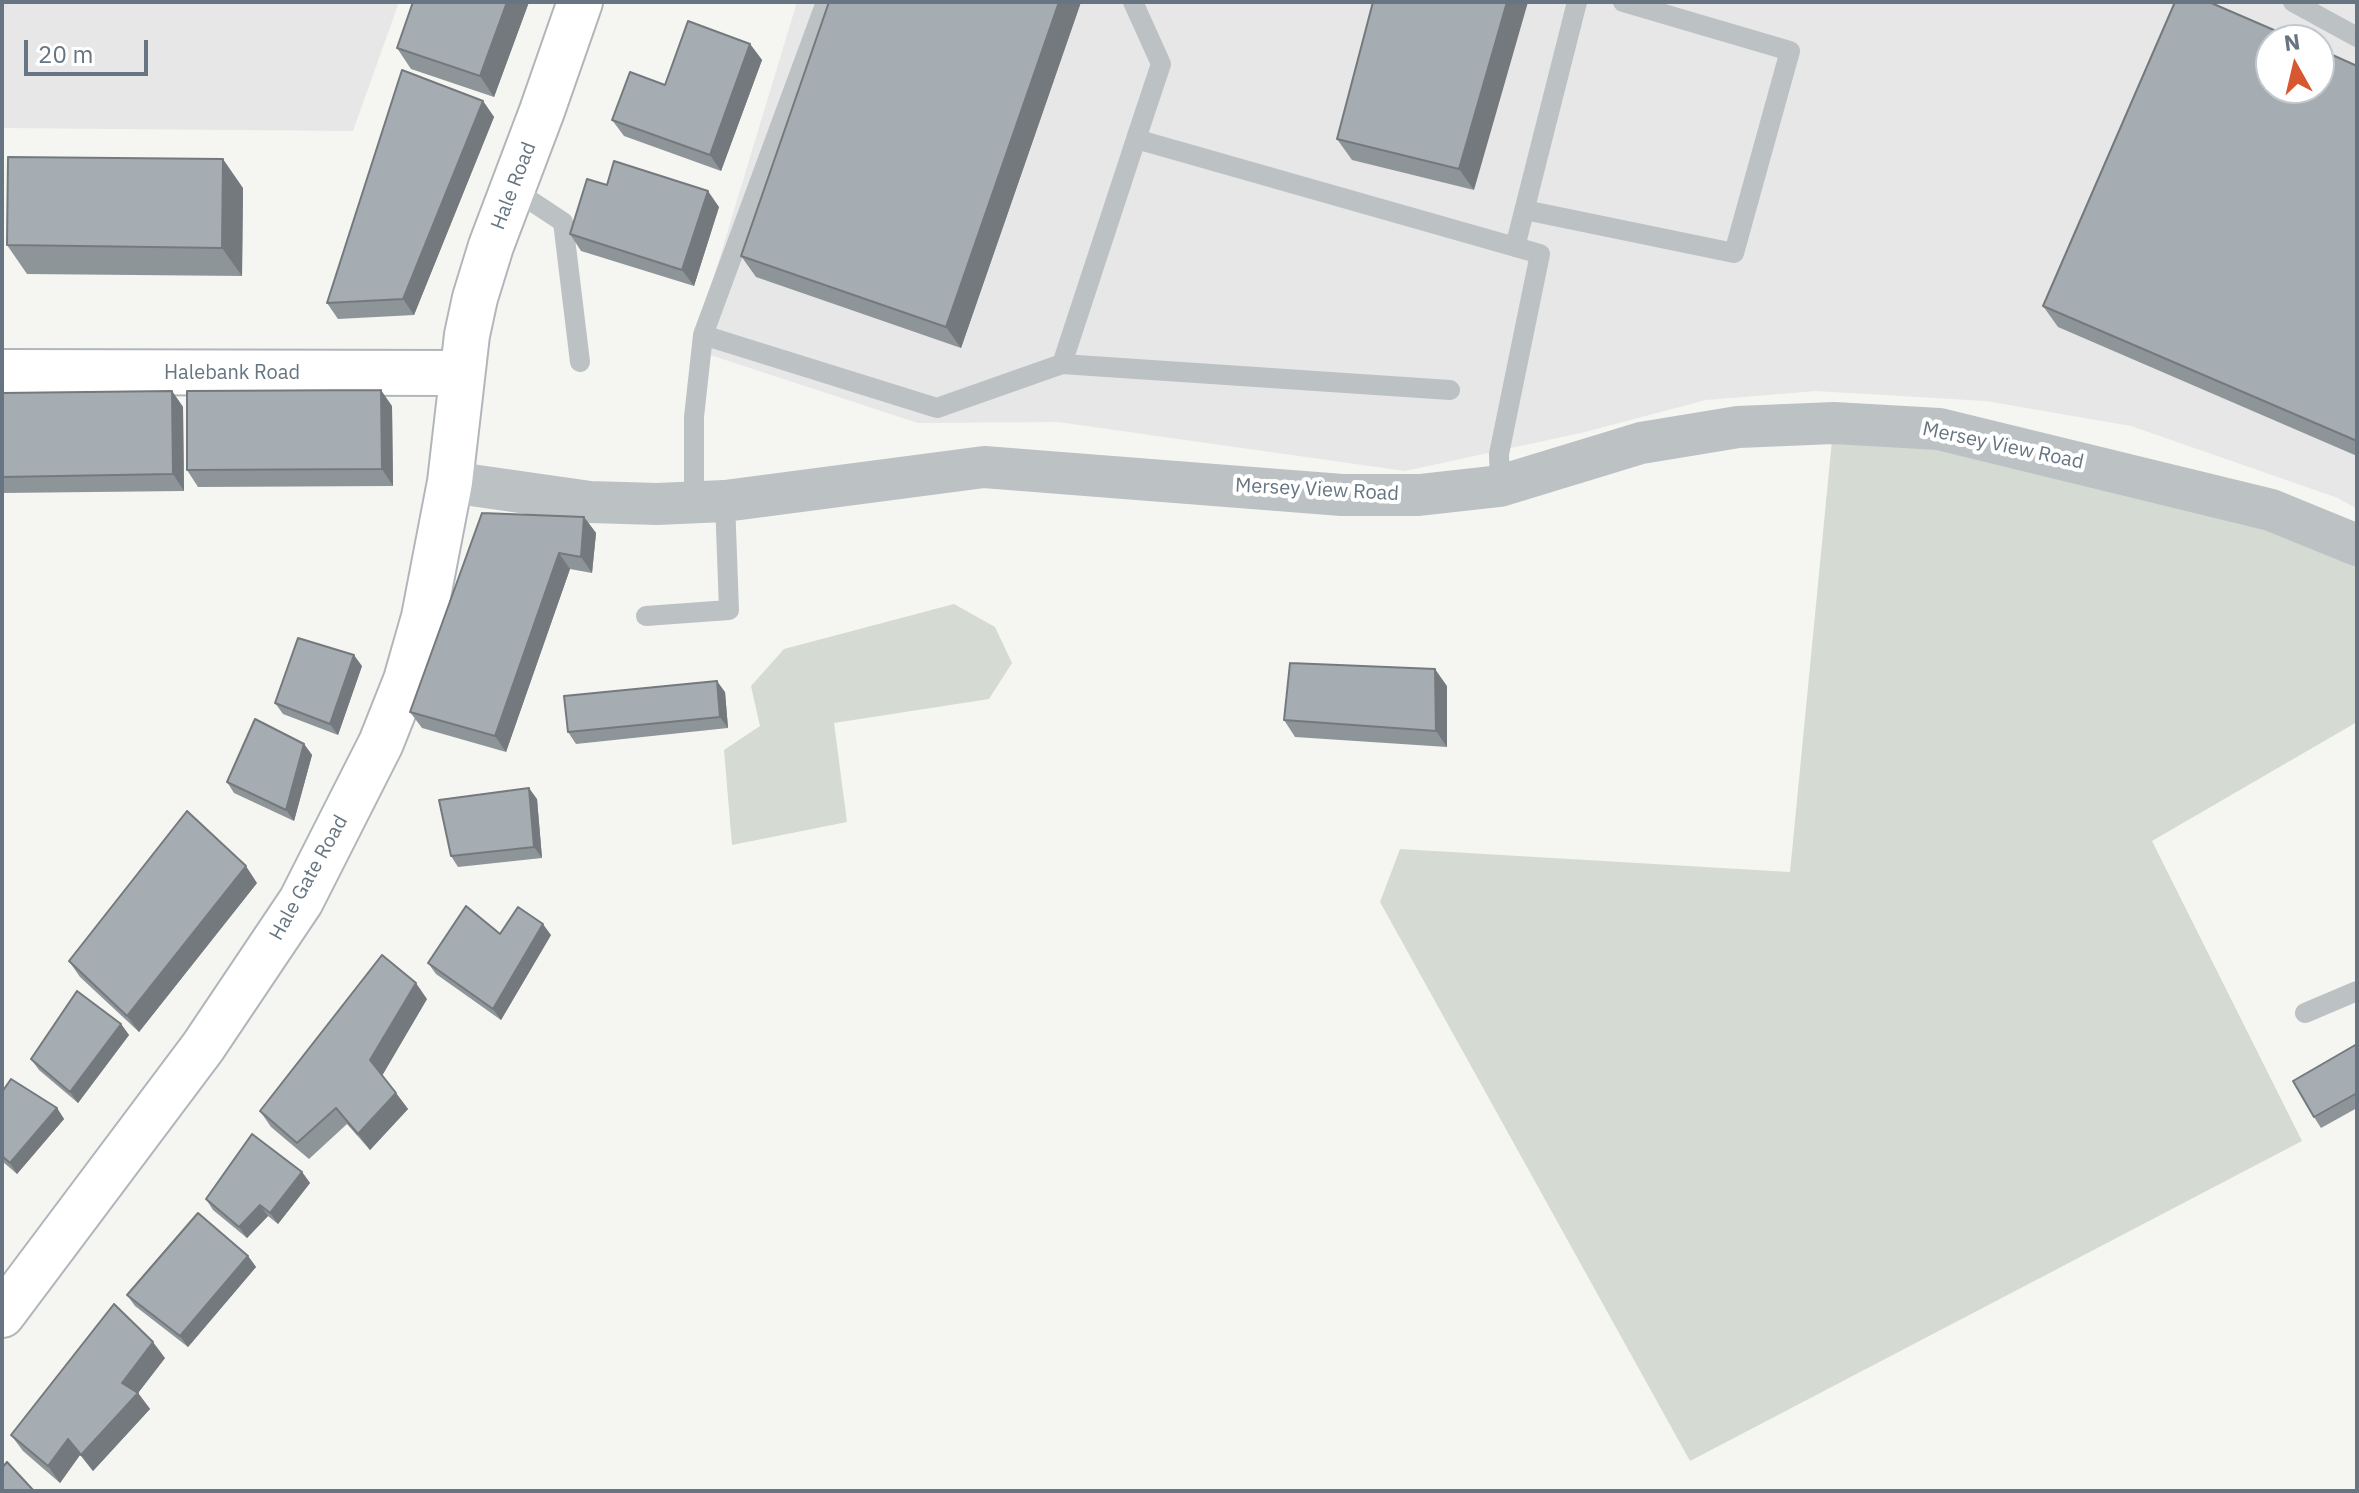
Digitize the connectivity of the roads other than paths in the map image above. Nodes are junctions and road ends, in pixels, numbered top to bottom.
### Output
1 (580, 2) edge
2 (826, 2) edge
3 (1133, 2) edge
4 (1577, 2) edge
5 (1623, 2) edge
6 (2293, 2) edge
7 (2317, 7) edge
8 (2357, 37) edge
9 (1136, 139) junction
10 (513, 189) junction
11 (1525, 210) junction
12 (1515, 247) junction
13 (703, 335) junction
14 (580, 362) dead end
15 (1062, 364) junction
16 (2, 372) edge
17 (462, 373) junction
18 (1450, 390) dead end
19 (450, 482) junction
20 (1500, 486) junction
21 (710, 502) junction
22 (2357, 545) edge
23 (646, 616) dead end
24 (2357, 991) edge
25 (2305, 1013) dead end
26 (2, 1315) edge

1 - 10 street, Hale Road
2 - 13 lane
3 - 9 lane
4 - 11 lane
5 - 11 lane
6 - 7 lane
7 - 8 lane
9 - 12 lane
9 - 15 lane
10 - 14 lane
10 - 17 street, Hale Road
11 - 12 lane
12 - 20 lane
13 - 15 lane
13 - 21 lane
15 - 18 lane
16 - 17 street, Halebank Road
17 - 19 street, Hale Gate Road
19 - 21 street, Mersey View Road
19 - 26 street, Hale Gate Road
20 - 21 street, Mersey View Road
20 - 22 street, Mersey View Road
21 - 23 lane
24 - 25 lane

